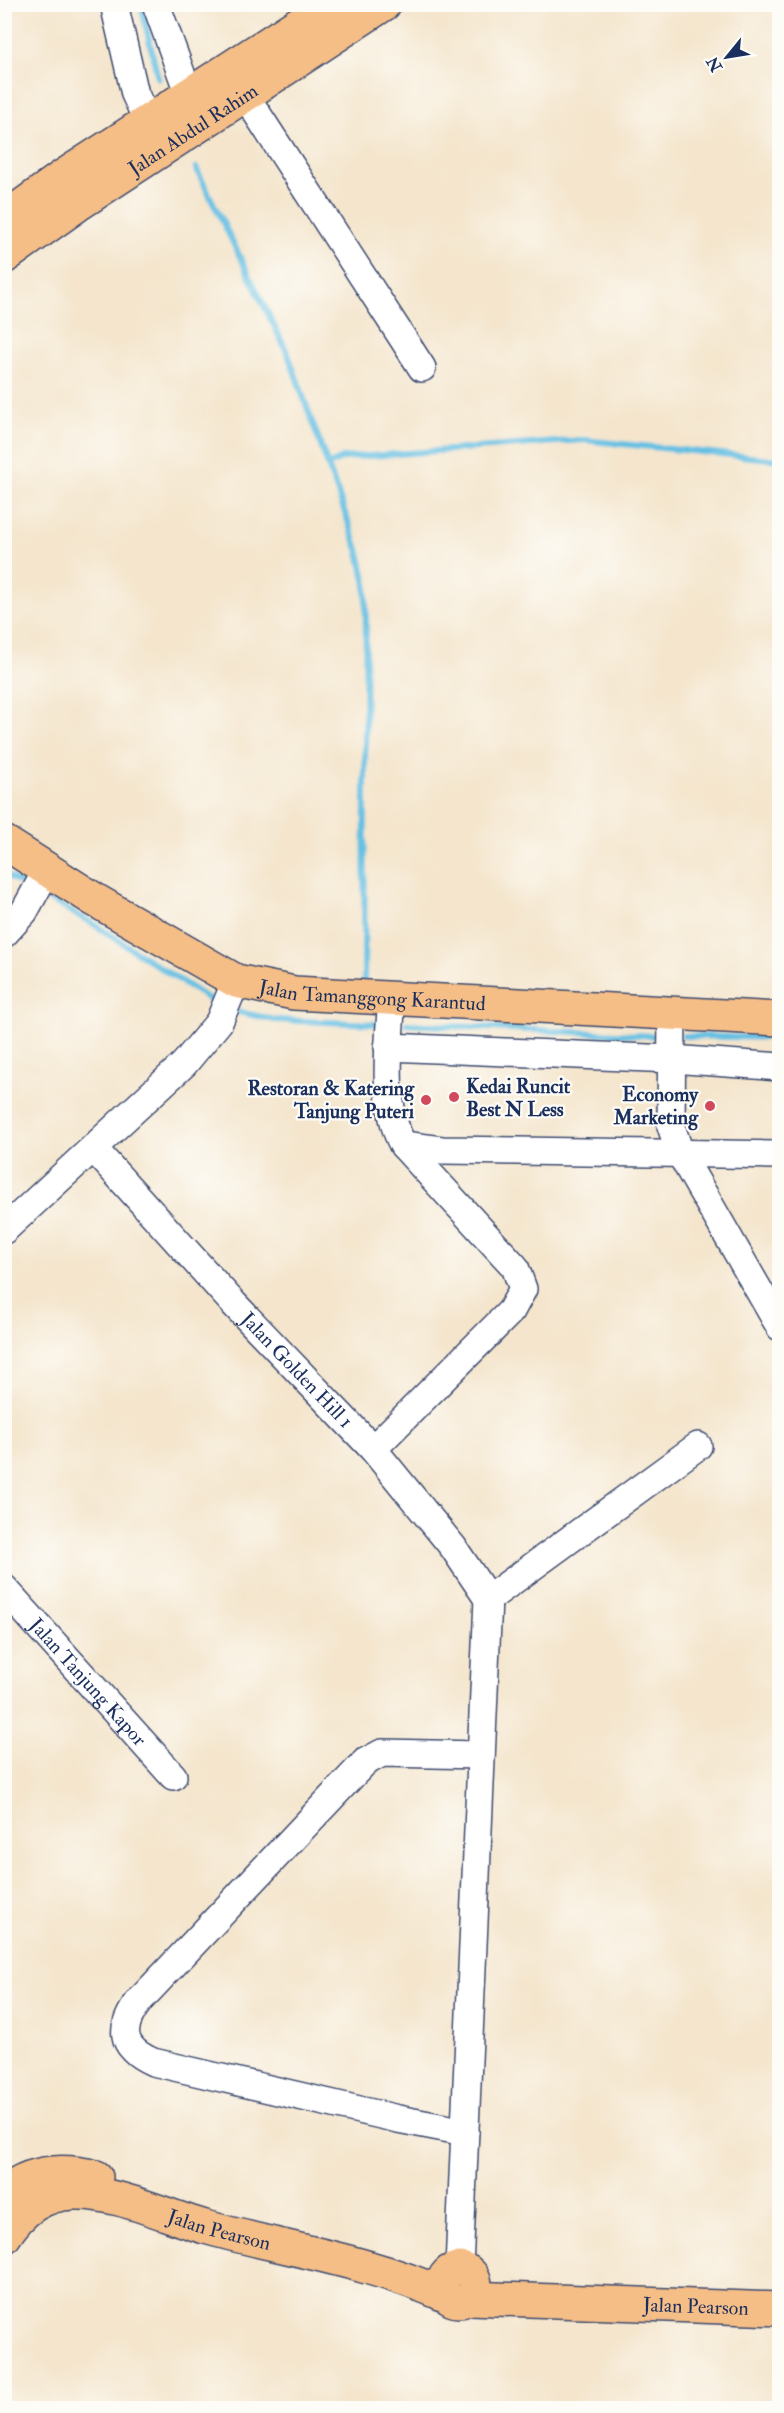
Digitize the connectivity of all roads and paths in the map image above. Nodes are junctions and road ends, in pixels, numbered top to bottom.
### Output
1 (114, 4) edge
2 (156, 4) edge
3 (329, 4) edge
4 (384, 4) edge
5 (189, 95) junction
6 (245, 95) junction
7 (148, 122) junction
8 (4, 219) edge
9 (4, 257) edge
10 (422, 368) dead end
11 (4, 842) edge
12 (43, 878) junction
13 (4, 934) edge
14 (236, 981) junction
15 (392, 997) junction
16 (672, 1012) junction
17 (780, 1019) edge
18 (388, 1047) junction
19 (672, 1059) junction
20 (780, 1067) edge
21 (403, 1145) junction
22 (94, 1149) junction
23 (680, 1153) junction
24 (780, 1155) edge
25 (4, 1230) edge
26 (780, 1327) edge
27 (698, 1446) dead end
28 (373, 1449) junction
29 (4, 1588) edge
30 (488, 1599) junction
31 (482, 1755) junction
32 (173, 1776) dead end
33 (465, 2132) junction
34 (4, 2193) edge
35 (4, 2237) edge
36 (459, 2282) junction
37 (780, 2291) edge
38 (780, 2310) edge

1 - 7 street
2 - 5 street
3 - 5 main road, Jalan Abdul Rahim
4 - 6 main road, Jalan Abdul Rahim
5 - 7 main road, Jalan Abdul Rahim
6 - 9 main road, Jalan Abdul Rahim
6 - 10 street
7 - 8 main road, Jalan Abdul Rahim
11 - 12 main road, Jalan Tamanggong Karantud
12 - 13 street
12 - 14 main road, Jalan Tamanggong Karantud
14 - 15 main road, Jalan Tamanggong Karantud
14 - 22 street
15 - 16 main road, Jalan Tamanggong Karantud
15 - 18 street
16 - 17 main road, Jalan Tamanggong Karantud
16 - 19 street
18 - 19 street
18 - 21 street
19 - 20 street
19 - 23 street
21 - 23 street
21 - 28 street
22 - 25 street
22 - 28 street, Jalan Golden Hill 1
23 - 24 street
23 - 26 street
27 - 30 street
28 - 30 street, Jalan Golden Hill 1
29 - 32 street, Jalan Tanjung Kapor
30 - 31 street
31 - 33 street
31 - 33 street
33 - 36 street
34 - 36 main road, Jalan Pearson
35 - 36 main road, Jalan Pearson
36 - 37 main road, Jalan Pearson
36 - 38 main road, Jalan Pearson

